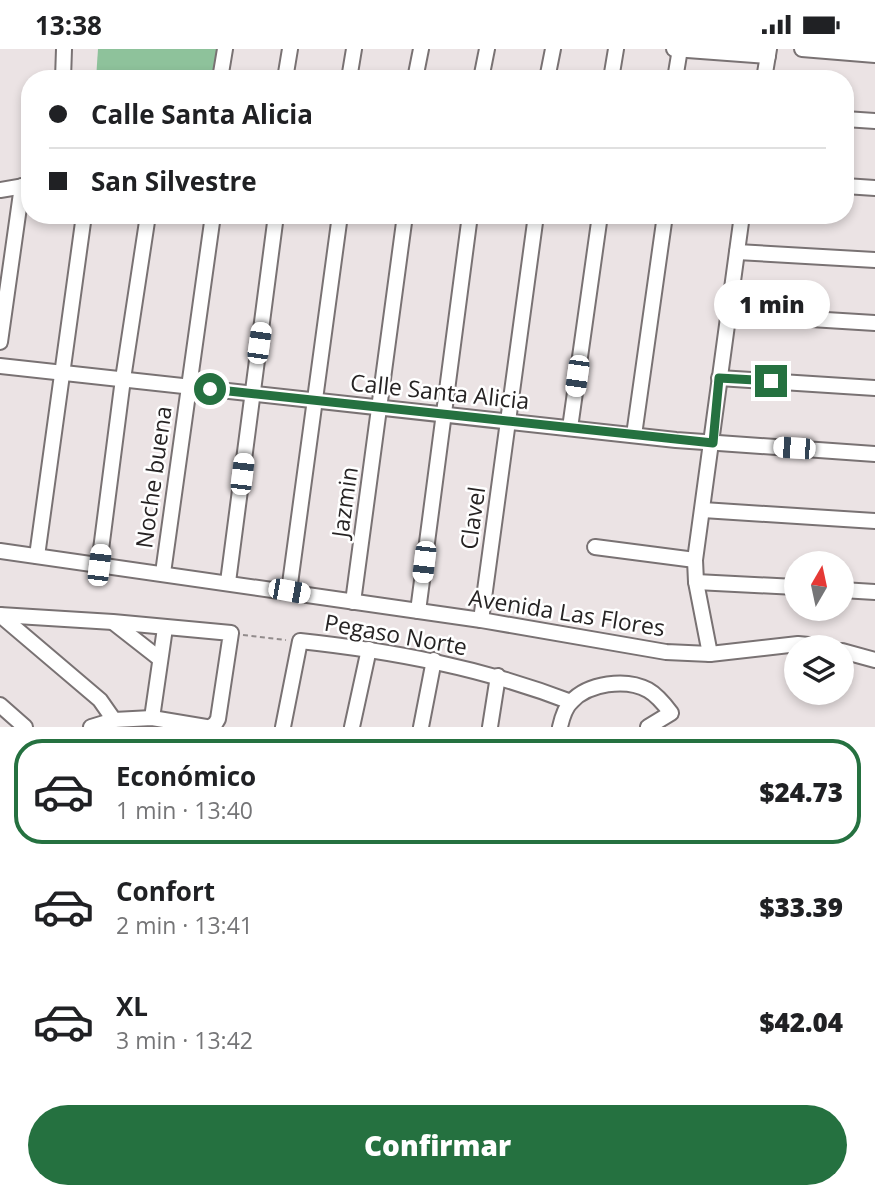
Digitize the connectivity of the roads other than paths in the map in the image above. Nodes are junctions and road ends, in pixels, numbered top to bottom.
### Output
1 (64, 49) edge
2 (225, 49) edge
3 (290, 49) edge
4 (355, 49) edge
5 (421, 49) edge
6 (486, 49) edge
7 (552, 49) edge
8 (616, 49) edge
9 (674, 49) edge
10 (802, 49) edge
11 (681, 50) edge
12 (769, 52) edge
13 (875, 55) edge
14 (63, 70) edge
15 (222, 70) edge
16 (286, 70) edge
17 (351, 70) edge
18 (417, 70) edge
19 (482, 70) edge
20 (548, 70) edge
21 (612, 70) edge
22 (677, 70) edge
23 (766, 70) edge
24 (854, 120) edge
25 (875, 121) edge
26 (21, 186) edge
27 (854, 187) edge
28 (875, 188) edge
29 (0, 190) edge
30 (21, 215) edge
31 (83, 224) edge
32 (147, 224) edge
33 (212, 224) edge
34 (275, 224) edge
35 (339, 224) edge
36 (404, 224) edge
37 (469, 224) edge
38 (535, 224) edge
39 (599, 224) edge
40 (664, 224) edge
41 (741, 224) edge
42 (737, 252) junction
43 (875, 260) edge
44 (728, 314) junction
45 (875, 323) edge
46 (0, 342) edge
47 (0, 366) edge
48 (62, 373) junction
49 (719, 378) junction
50 (123, 379) junction
51 (189, 387) junction
52 (875, 388) edge
53 (252, 394) junction
54 (315, 400) junction
55 (380, 408) junction
56 (443, 415) junction
57 (508, 422) junction
58 (570, 428) junction
59 (634, 435) junction
60 (713, 443) junction
61 (875, 454) edge
62 (703, 510) junction
63 (875, 521) edge
64 (595, 548) dead end
65 (0, 551) edge
66 (37, 556) junction
67 (695, 560) junction
68 (99, 565) junction
69 (163, 573) junction
70 (228, 582) junction
71 (696, 582) junction
72 (784, 586) edge
73 (854, 590) edge
74 (289, 591) junction
75 (875, 591) edge
76 (353, 602) junction
77 (418, 611) junction
78 (0, 615) edge
79 (481, 620) junction
80 (113, 622) junction
81 (165, 628) junction
82 (784, 646) edge
83 (369, 649) junction
84 (710, 654) junction
85 (854, 654) edge
86 (160, 659) junction
87 (434, 660) junction
88 (875, 660) edge
89 (498, 677) junction
90 (571, 702) junction
91 (0, 705) edge
92 (134, 721) edge
93 (25, 726) edge
94 (91, 726) edge
95 (208, 726) edge
96 (283, 726) edge
97 (352, 726) edge
98 (421, 726) edge
99 (490, 726) edge
100 (560, 726) edge
101 (648, 726) edge

1 - 14 street
2 - 15 street
3 - 16 street
4 - 17 street
5 - 18 street
6 - 19 street
7 - 20 street
8 - 21 street
9 - 11 street
10 - 13 street
11 - 12 street
11 - 22 street
12 - 23 street
24 - 25 street
26 - 29 street
27 - 28 street
30 - 46 street
31 - 48 street
32 - 50 street
33 - 51 street, Noche buena
34 - 53 street
35 - 54 street
36 - 55 street, Jazmin
37 - 56 street
38 - 57 street, Clavel
39 - 58 street
40 - 59 street
41 - 42 street
42 - 43 street
42 - 44 street
44 - 45 street
44 - 49 street
47 - 48 street, Calle Santa Alicia
48 - 50 street, Calle Santa Alicia
48 - 66 street
49 - 52 street
49 - 60 street
50 - 51 street, Calle Santa Alicia
50 - 68 street
51 - 53 street, Calle Santa Alicia
51 - 69 street, Noche buena
53 - 54 street, Calle Santa Alicia
53 - 70 street
54 - 55 street, Calle Santa Alicia
54 - 74 street
55 - 56 street, Calle Santa Alicia
55 - 76 street, Jazmin
56 - 57 street, Calle Santa Alicia
56 - 77 street
57 - 58 street, Calle Santa Alicia
57 - 79 street, Clavel
58 - 59 street, Calle Santa Alicia
59 - 60 street, Calle Santa Alicia
60 - 61 street, Calle Santa Alicia
60 - 62 street
62 - 63 street
62 - 67 street
64 - 67 street
65 - 66 street, Avenida Las Flores
66 - 68 street, Avenida Las Flores
67 - 71 street
68 - 69 street, Avenida Las Flores
69 - 70 street, Avenida Las Flores
70 - 74 street, Avenida Las Flores
71 - 72 street
71 - 84 street
73 - 75 street
74 - 76 street, Avenida Las Flores
76 - 77 street, Avenida Las Flores
77 - 79 street, Avenida Las Flores
78 - 80 street
78 - 92 street
79 - 84 street, Avenida Las Flores
80 - 81 street
80 - 86 street
81 - 86 street
81 - 95 street
82 - 84 street, Avenida Las Flores
83 - 87 street, Pegaso Norte
83 - 96 street, Pegaso Norte
83 - 97 street
85 - 88 street
86 - 92 street
87 - 89 street, Pegaso Norte
87 - 98 street
89 - 90 street, Pegaso Norte
89 - 99 street
90 - 100 street
90 - 101 street
91 - 93 street
92 - 94 street
92 - 95 street

